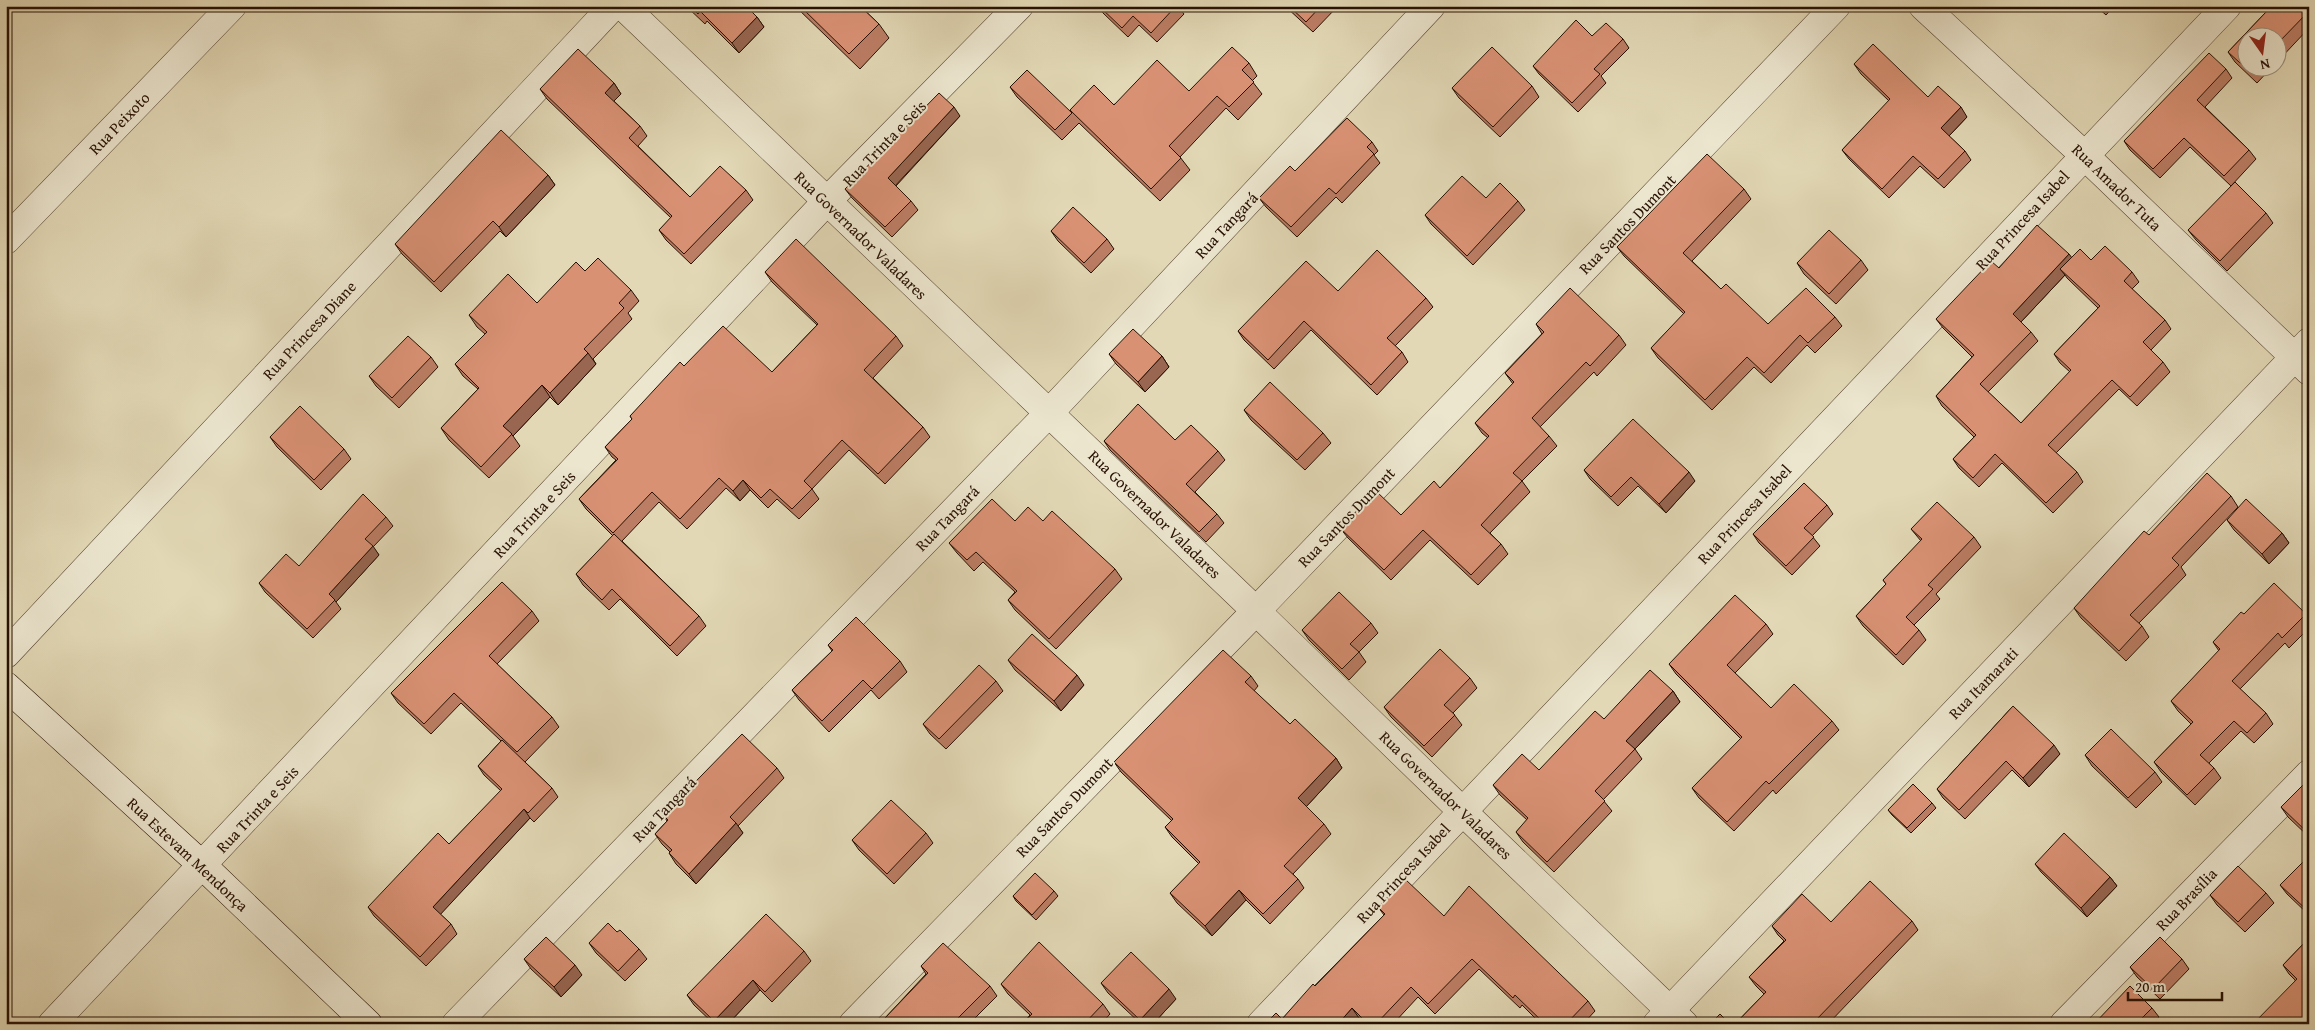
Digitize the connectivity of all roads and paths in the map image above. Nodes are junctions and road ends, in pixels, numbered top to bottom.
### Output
1 (232, 6) edge
2 (613, 6) edge
3 (623, 6) edge
4 (1018, 6) edge
5 (1431, 6) edge
6 (1836, 6) edge
7 (1924, 6) edge
8 (2228, 6) edge
9 (2084, 155) junction
10 (826, 202) junction
11 (6, 240) edge
12 (2304, 356) edge
13 (1049, 413) junction
14 (1256, 610) junction
15 (6, 654) edge
16 (6, 686) edge
17 (2309, 774) edge
18 (1462, 811) junction
19 (203, 866) junction
20 (1671, 1019) edge
21 (52, 1024) edge
22 (368, 1024) edge
23 (456, 1024) edge
24 (853, 1024) edge
25 (1261, 1024) edge
26 (2064, 1024) edge

1 - 11 street, Rua Peixoto
2 - 15 street, Rua Princesa Diane
3 - 10 street, Rua Governador Valadares
4 - 10 street, Rua Trinta e Seis
5 - 13 street, Rua Tangará
6 - 14 street, Rua Santos Dumont
7 - 9 street, Rua Amador Tuta
8 - 9 street, Rua Princesa Isabel
9 - 12 street, Rua Amador Tuta
9 - 18 street, Rua Princesa Isabel
10 - 13 street, Rua Governador Valadares
10 - 19 street, Rua Trinta e Seis
12 - 20 street, Rua Itamarati
13 - 14 street, Rua Governador Valadares
13 - 23 street, Rua Tangará
14 - 18 street, Rua Governador Valadares
14 - 24 street, Rua Santos Dumont
16 - 19 street, Rua Estevam Mendonça
17 - 26 street, Rua Brasília
18 - 20 street, Rua Governador Valadares
18 - 25 street, Rua Princesa Isabel
19 - 21 street, Rua Trinta e Seis
19 - 22 street, Rua Estevam Mendonça

